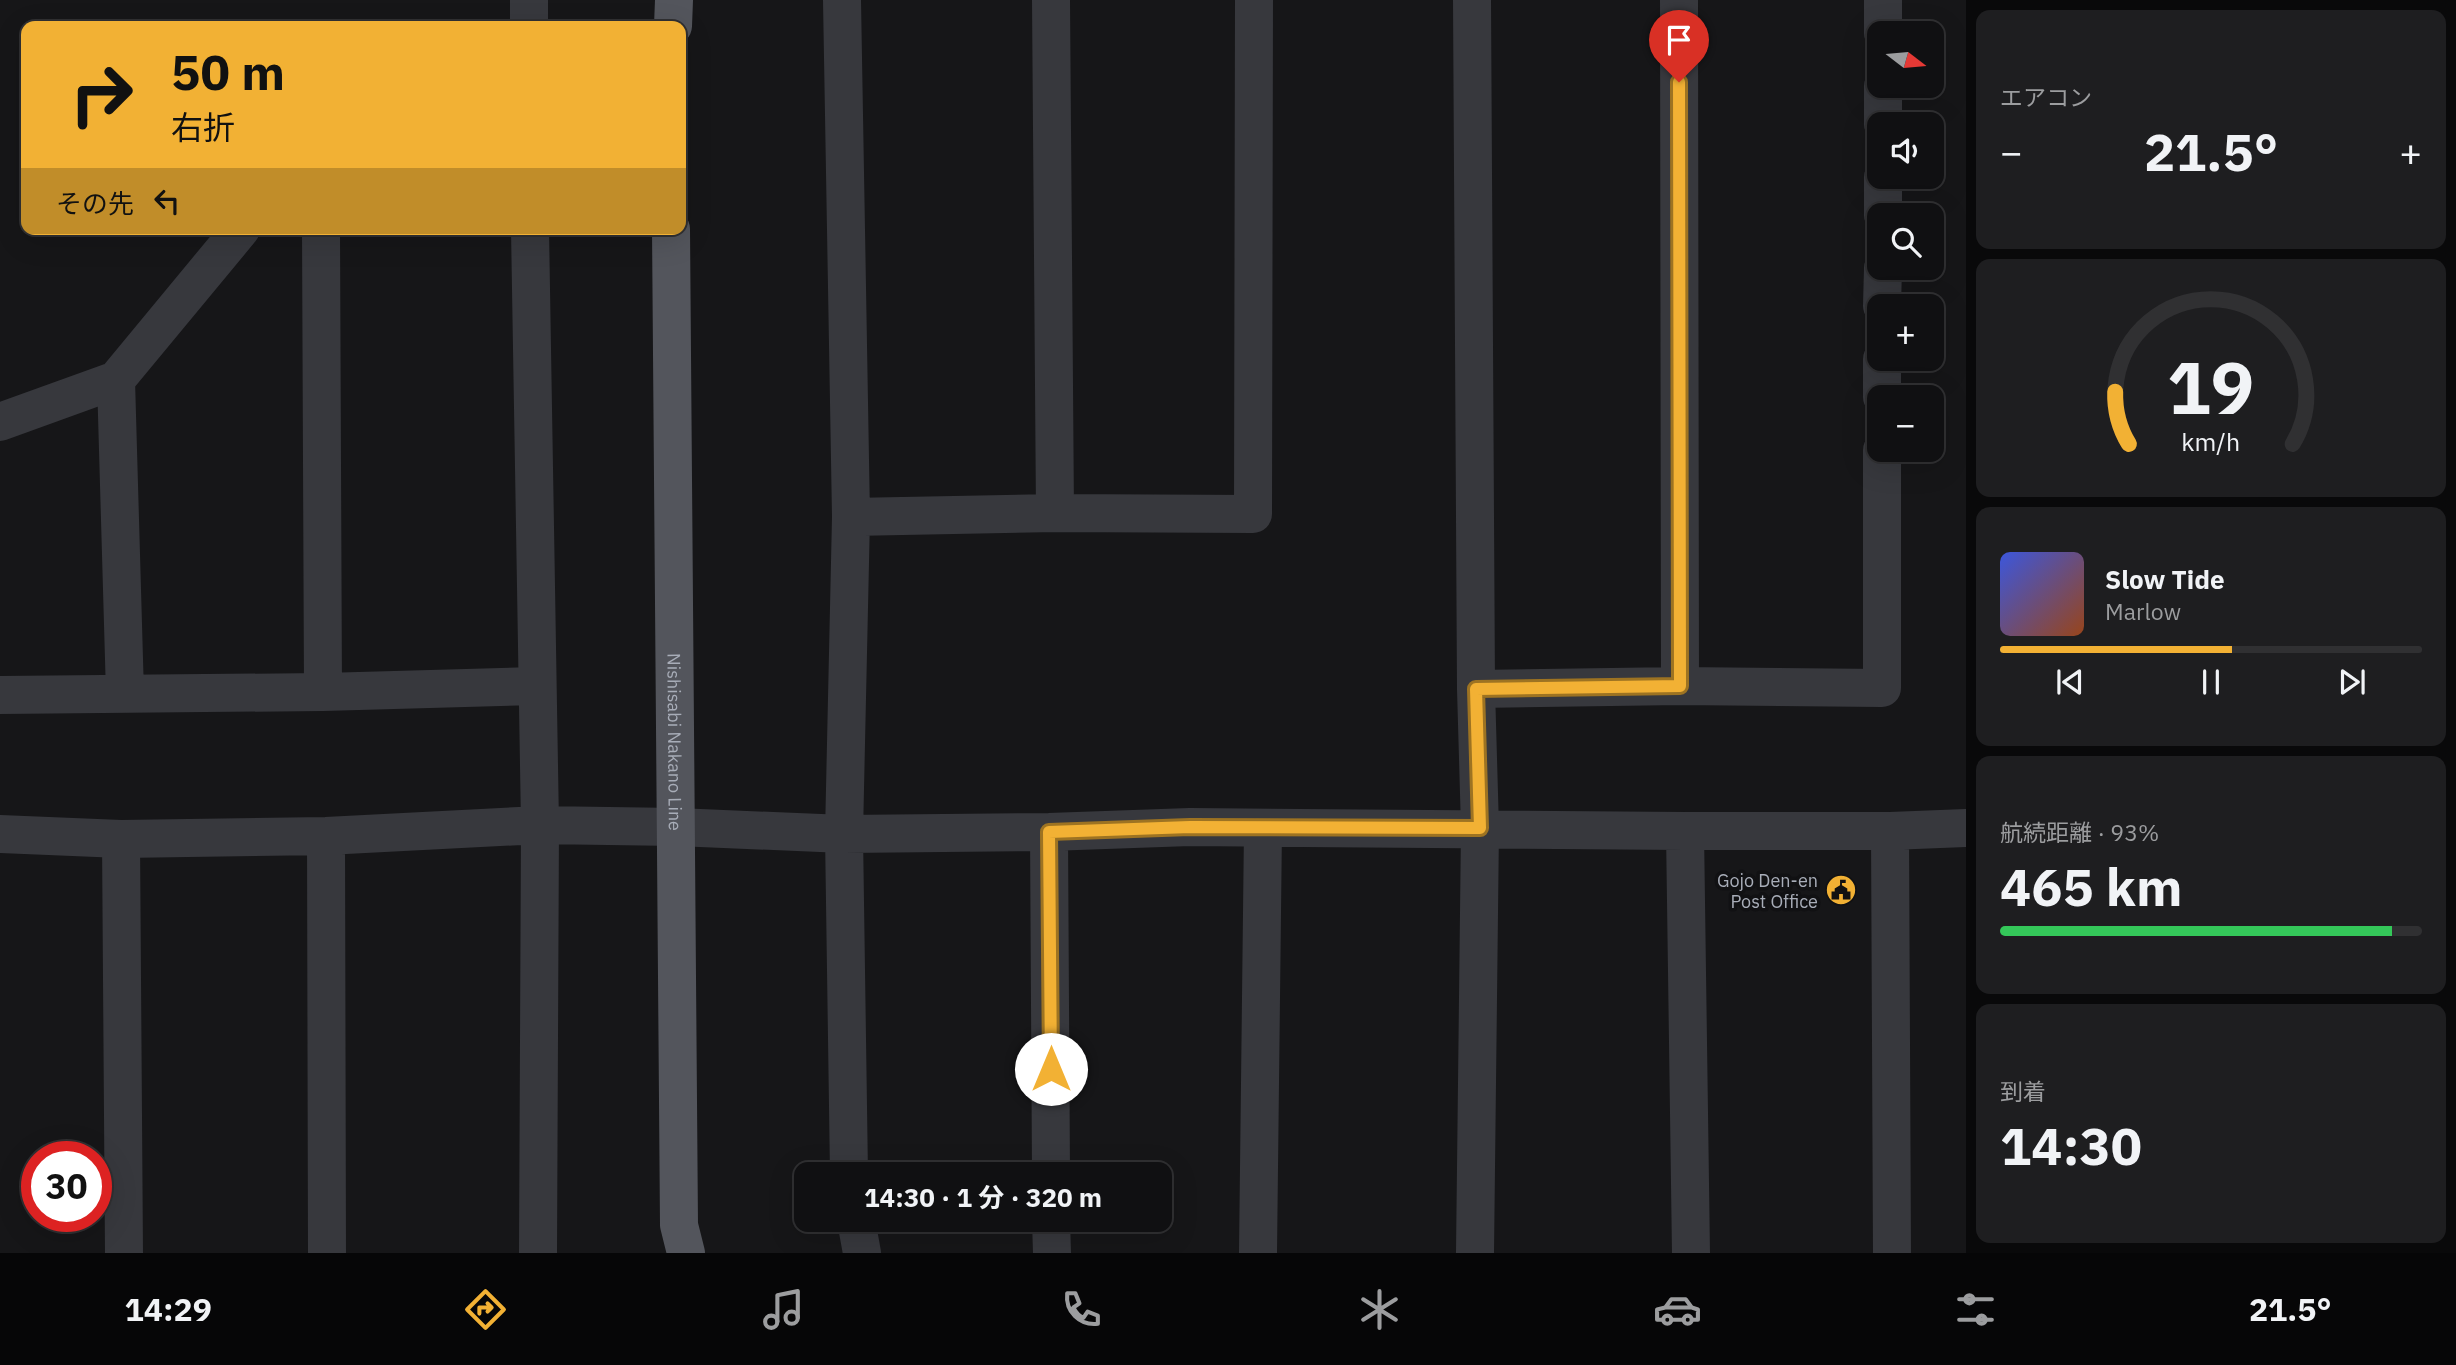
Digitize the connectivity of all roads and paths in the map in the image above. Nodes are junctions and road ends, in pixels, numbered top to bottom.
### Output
1 (529, 0) edge
2 (674, 0) edge
3 (842, 0) edge
4 (1051, 0) edge
5 (1254, 0) edge
6 (1472, 0) edge
7 (1679, 0) edge
8 (1883, 0) edge
9 (529, 21) edge
10 (673, 21) edge
11 (1883, 21) edge
12 (236, 235) edge
13 (321, 235) edge
14 (530, 235) edge
15 (671, 235) edge
16 (116, 380) junction
17 (0, 422) edge
18 (1882, 462) edge
19 (1055, 513) junction
20 (852, 517) junction
21 (536, 686) junction
22 (1680, 686) junction
23 (1476, 689) junction
24 (323, 692) junction
25 (125, 694) junction
26 (0, 695) edge
27 (540, 825) junction
28 (677, 827) junction
29 (1263, 828) junction
30 (1480, 828) junction
31 (1966, 828) edge
32 (1685, 831) junction
33 (1890, 831) junction
34 (1049, 832) junction
35 (0, 834) edge
36 (844, 834) junction
37 (326, 836) junction
38 (121, 839) junction
39 (849, 1162) edge
40 (1051, 1162) edge
41 (858, 1232) edge
42 (1051, 1232) edge
43 (124, 1253) edge
44 (327, 1253) edge
45 (538, 1253) edge
46 (686, 1253) edge
47 (862, 1253) edge
48 (1052, 1253) edge
49 (1258, 1253) edge
50 (1475, 1253) edge
51 (1691, 1253) edge
52 (1892, 1253) edge

1 - 9 street
2 - 10 main road
3 - 20 street
4 - 19 street
5 - 19 street
6 - 23 street
7 - 22 street
8 - 11 street
12 - 16 street
13 - 24 street
14 - 21 street
15 - 28 main road, Nishisabi Nakano Line
16 - 17 street
16 - 25 street
18 - 22 street
19 - 20 street
20 - 36 street
21 - 24 street
21 - 27 street
22 - 23 street
23 - 30 street
24 - 25 street
25 - 26 street
27 - 28 street
27 - 37 street
27 - 45 street
28 - 36 street
28 - 46 main road, Nishisabi Nakano Line
29 - 30 street
29 - 34 street
29 - 49 street
30 - 32 street
30 - 50 street
31 - 33 street
32 - 33 street
32 - 51 street
33 - 52 street
34 - 36 street
34 - 40 street
35 - 38 street
36 - 39 street
37 - 38 street
37 - 44 street
38 - 43 street
41 - 47 street
42 - 48 street

